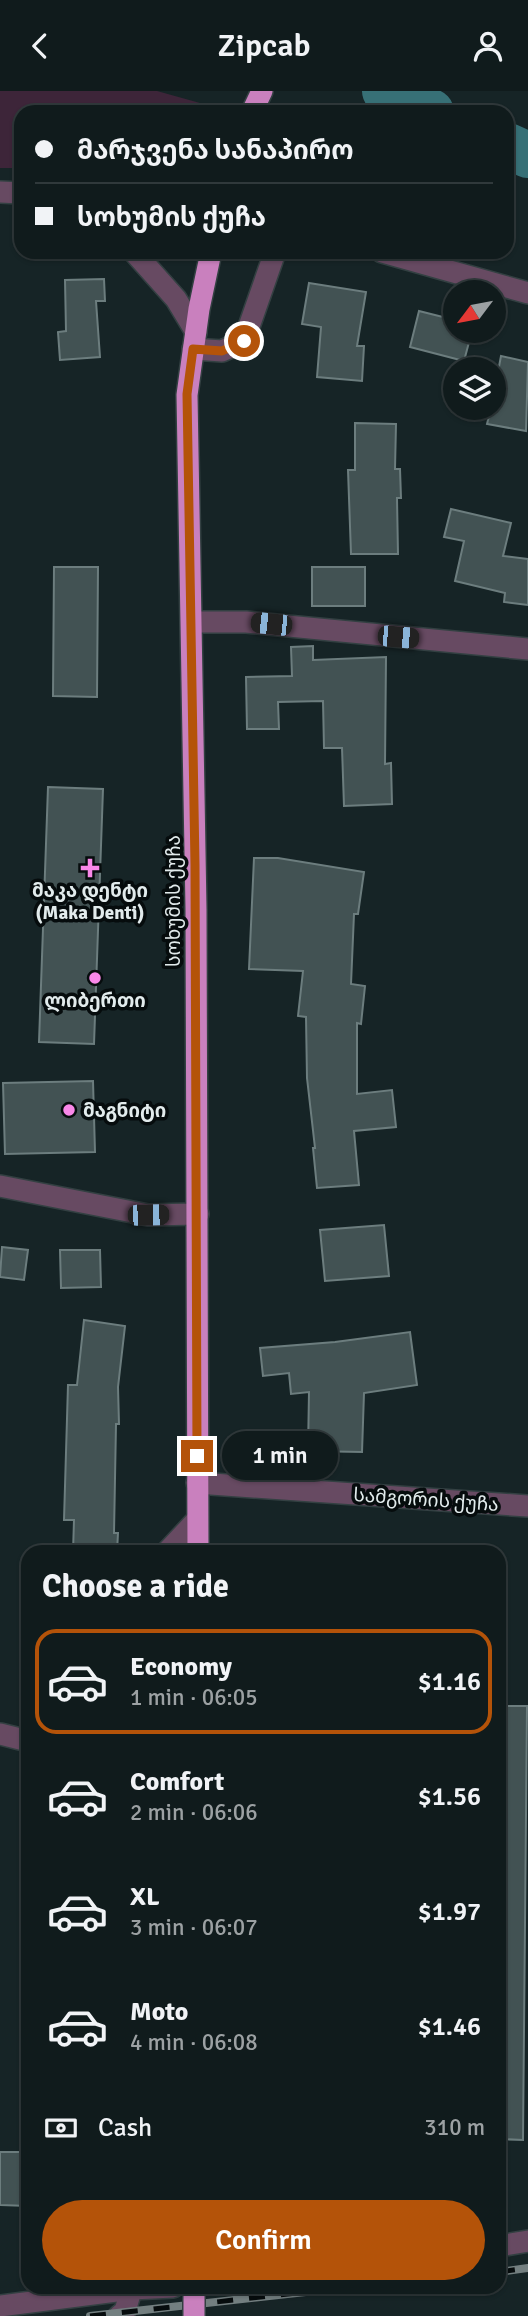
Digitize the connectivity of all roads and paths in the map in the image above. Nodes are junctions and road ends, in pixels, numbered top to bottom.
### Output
1 (140, 259) edge
2 (210, 259) edge
3 (273, 259) edge
4 (408, 259) edge
5 (528, 293) edge
6 (195, 341) junction
7 (192, 622) junction
8 (528, 649) edge
9 (0, 1186) edge
10 (198, 1214) junction
11 (197, 1483) junction
12 (528, 1506) edge
13 (196, 1521) junction
14 (174, 1545) edge
15 (198, 1545) edge
16 (0, 1734) edge
17 (21, 1739) edge
18 (528, 2241) edge
19 (506, 2245) edge
20 (88, 2294) edge
21 (130, 2294) edge
22 (194, 2294) edge
23 (0, 2306) edge
24 (120, 2316) edge
25 (194, 2316) edge

1 - 6 street
2 - 6 highway, სოხუმის ქუჩა
3 - 6 street
4 - 5 street
6 - 7 highway, სოხუმის ქუჩა
7 - 8 street
7 - 10 highway, სოხუმის ქუჩა
9 - 10 street
10 - 11 highway, სოხუმის ქუჩა
11 - 12 street, სამგორის ქუჩა
11 - 13 highway, სოხუმის ქუჩა
13 - 14 street
13 - 15 highway, სოხუმის ქუჩა
16 - 17 street
18 - 19 street
20 - 23 street
21 - 24 street
22 - 25 highway, bridge

